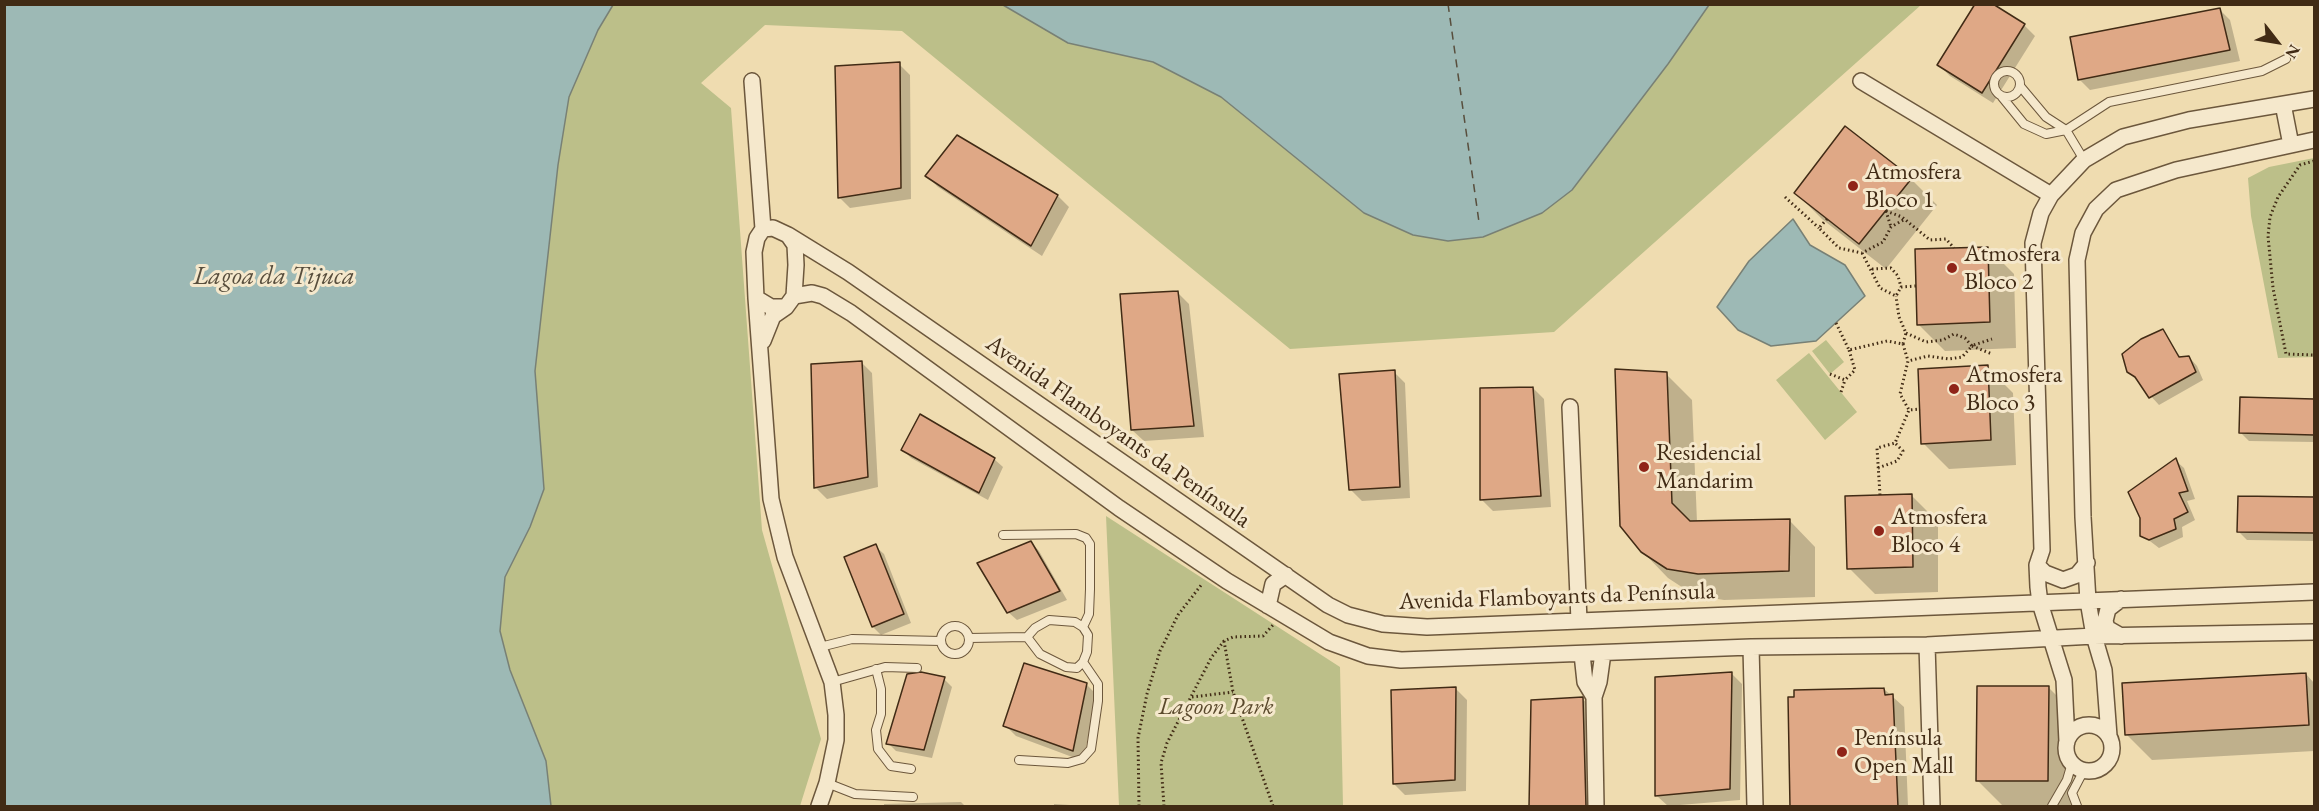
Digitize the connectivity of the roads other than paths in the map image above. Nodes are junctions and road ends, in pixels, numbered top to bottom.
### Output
1 (2286, 59) dead end
2 (752, 81) dead end
3 (1861, 81) dead end
4 (2020, 86) junction
5 (2002, 96) junction
6 (2314, 99) edge
7 (2283, 104) junction
8 (2066, 130) junction
9 (2314, 140) edge
10 (2290, 145) junction
11 (2084, 160) junction
12 (2051, 195) junction
13 (763, 229) junction
14 (788, 235) junction
15 (756, 298) junction
16 (790, 302) junction
17 (761, 347) junction
18 (1570, 407) dead end
19 (1003, 535) dead end
20 (2087, 563) junction
21 (2037, 565) junction
22 (1286, 575) junction
23 (2314, 592) edge
24 (2121, 599) junction
25 (2088, 601) junction
26 (2040, 603) junction
27 (1274, 610) junction
28 (1579, 621) junction
29 (1083, 627) junction
30 (2314, 632) edge
31 (2094, 636) junction
32 (2121, 636) junction
33 (1027, 637) junction
34 (969, 638) junction
35 (2053, 638) junction
36 (941, 641) junction
37 (1927, 645) junction
38 (820, 647) junction
39 (1751, 647) junction
40 (1603, 653) junction
41 (1582, 654) junction
42 (1083, 662) junction
43 (917, 668) dead end
44 (876, 669) junction
45 (832, 682) junction
46 (1594, 698) junction
47 (2109, 736) junction
48 (2067, 742) junction
49 (1019, 760) dead end
50 (2078, 767) junction
51 (910, 769) dead end
52 (827, 783) junction
53 (913, 797) dead end
54 (819, 807) edge
55 (1596, 807) edge
56 (1755, 807) edge
57 (1932, 807) edge
58 (2052, 807) edge
59 (2077, 807) edge

1 - 8 lane
2 - 13 street
3 - 12 street
4 - 5 lane
4 - 5 lane
4 - 8 lane
5 - 8 lane
6 - 7 street
7 - 10 street
7 - 11 street
8 - 11 lane
9 - 10 street
10 - 20 street
11 - 12 street
12 - 21 street
13 - 14 street, Avenida Flamboyants da Península
13 - 15 street
14 - 16 street
14 - 22 street, Avenida Flamboyants da Península
15 - 16 street
15 - 17 street
16 - 17 street
16 - 27 street
17 - 38 street
18 - 28 street
19 - 29 lane
20 - 21 street
20 - 25 street
21 - 26 street
22 - 27 street
22 - 28 street, Avenida Flamboyants da Península
23 - 24 street, Avenida Flamboyants da Península
24 - 25 street, Avenida Flamboyants da Península
24 - 32 street
25 - 26 street, Avenida Flamboyants da Península
25 - 31 street
26 - 28 street, Avenida Flamboyants da Península
26 - 35 street
27 - 41 street
29 - 33 lane
29 - 42 lane
30 - 32 street
31 - 32 street
31 - 35 street
31 - 47 street
33 - 34 lane
33 - 42 lane
34 - 36 lane
34 - 36 lane
35 - 37 street
35 - 48 street
36 - 38 lane
37 - 39 street
37 - 57 street
38 - 45 street
39 - 40 street
39 - 56 street
40 - 41 street
40 - 46 street
41 - 46 street
42 - 49 lane
43 - 44 lane
44 - 45 lane
44 - 51 lane
45 - 52 street
46 - 55 street
47 - 48 street
47 - 50 street
48 - 50 street
50 - 58 lane
50 - 59 lane
52 - 53 lane
52 - 54 street

